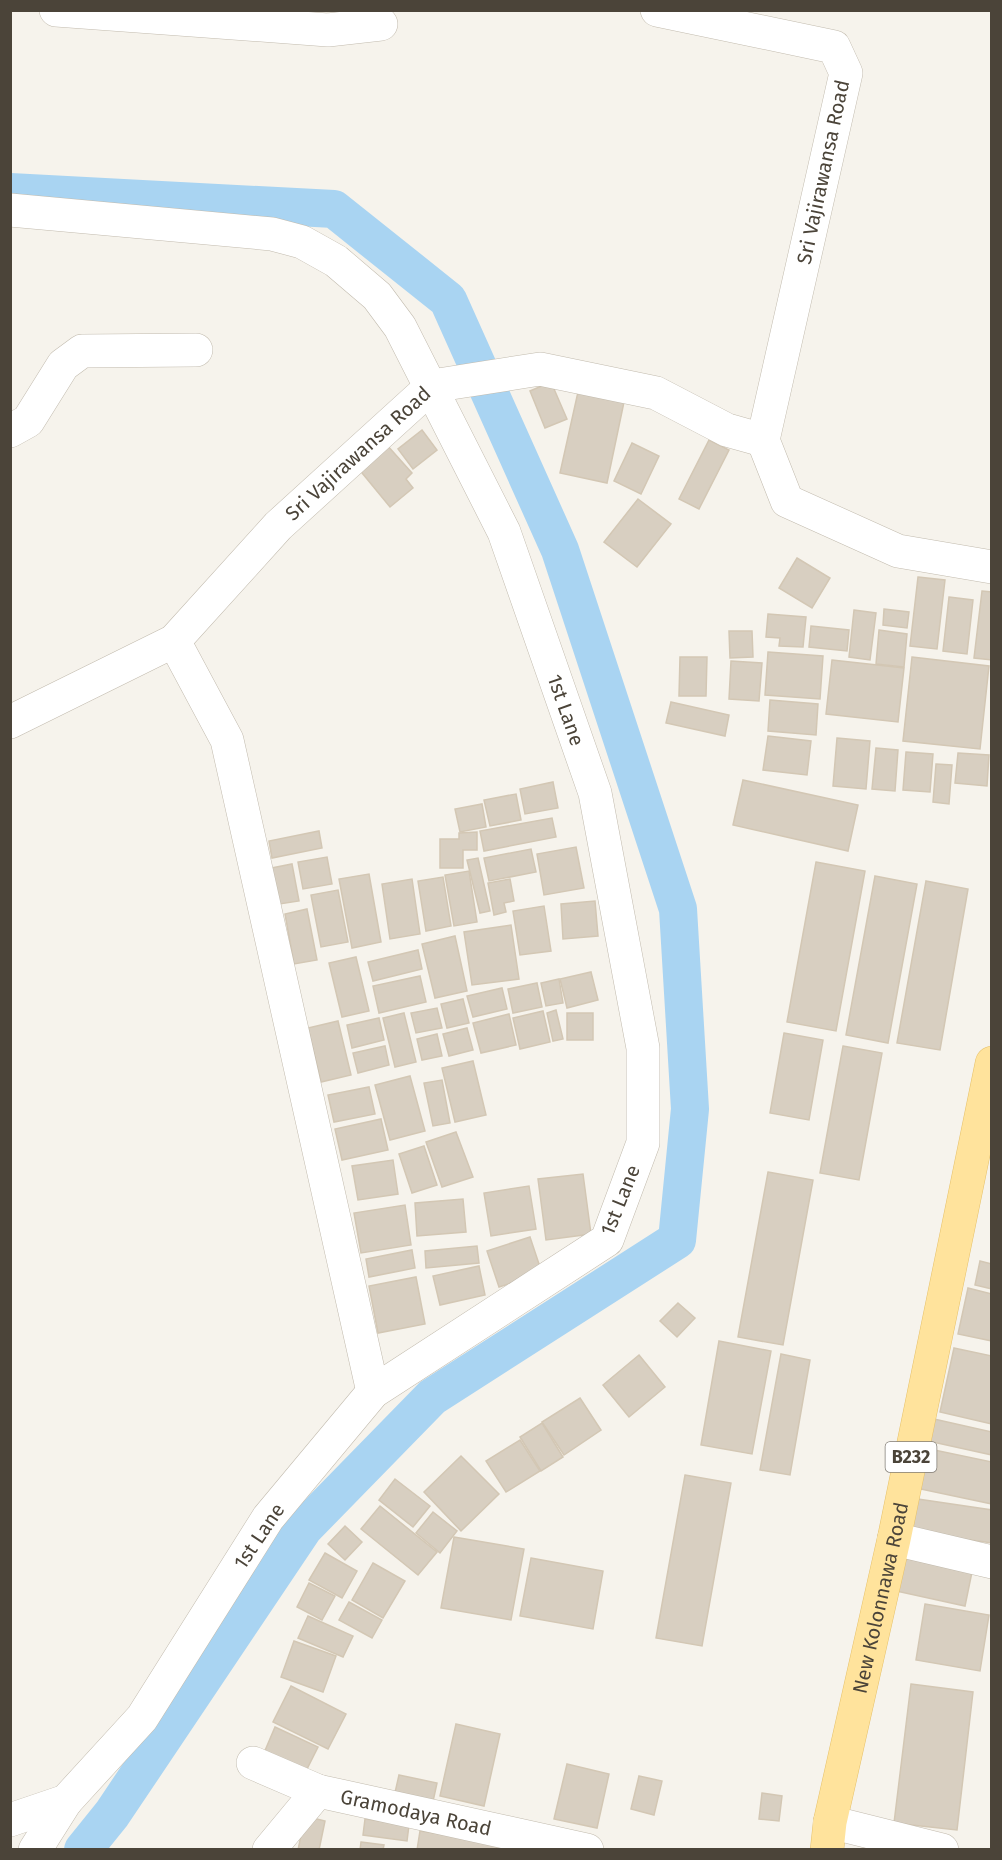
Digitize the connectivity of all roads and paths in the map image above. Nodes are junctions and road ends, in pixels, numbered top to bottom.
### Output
1 (56, 10) edge
2 (657, 10) edge
3 (381, 24) dead end
4 (10, 210) edge
5 (196, 350) dead end
6 (432, 386) junction
7 (10, 431) edge
8 (763, 440) junction
9 (992, 567) edge
10 (174, 641) junction
11 (10, 722) edge
12 (992, 1063) edge
13 (373, 1392) junction
14 (894, 1539) junction
15 (992, 1562) edge
16 (253, 1763) dead end
17 (318, 1791) junction
18 (66, 1802) junction
19 (10, 1820) edge
20 (828, 1836) edge
21 (544, 1845) edge
22 (35, 1850) edge
23 (269, 1850) edge
24 (587, 1850) edge
25 (942, 1850) edge

1 - 3 street
2 - 8 street, Sri Vajirawansa Road
4 - 6 street, 1st Lane
5 - 7 street
6 - 8 street, Sri Vajirawansa Road
6 - 10 street, Sri Vajirawansa Road
6 - 13 street, 1st Lane
8 - 9 street
10 - 11 street, Sri Vajirawansa Road
10 - 13 street
12 - 14 main road, New Kolonnawa Road / B232
13 - 18 street, 1st Lane
14 - 15 street
14 - 20 main road, New Kolonnawa Road / B232
16 - 17 street
17 - 21 street, Gramodaya Road
17 - 23 street, Gramodaya Road
18 - 19 street
18 - 22 street, 1st Lane
20 - 25 street
21 - 24 street, Gramodaya Road

